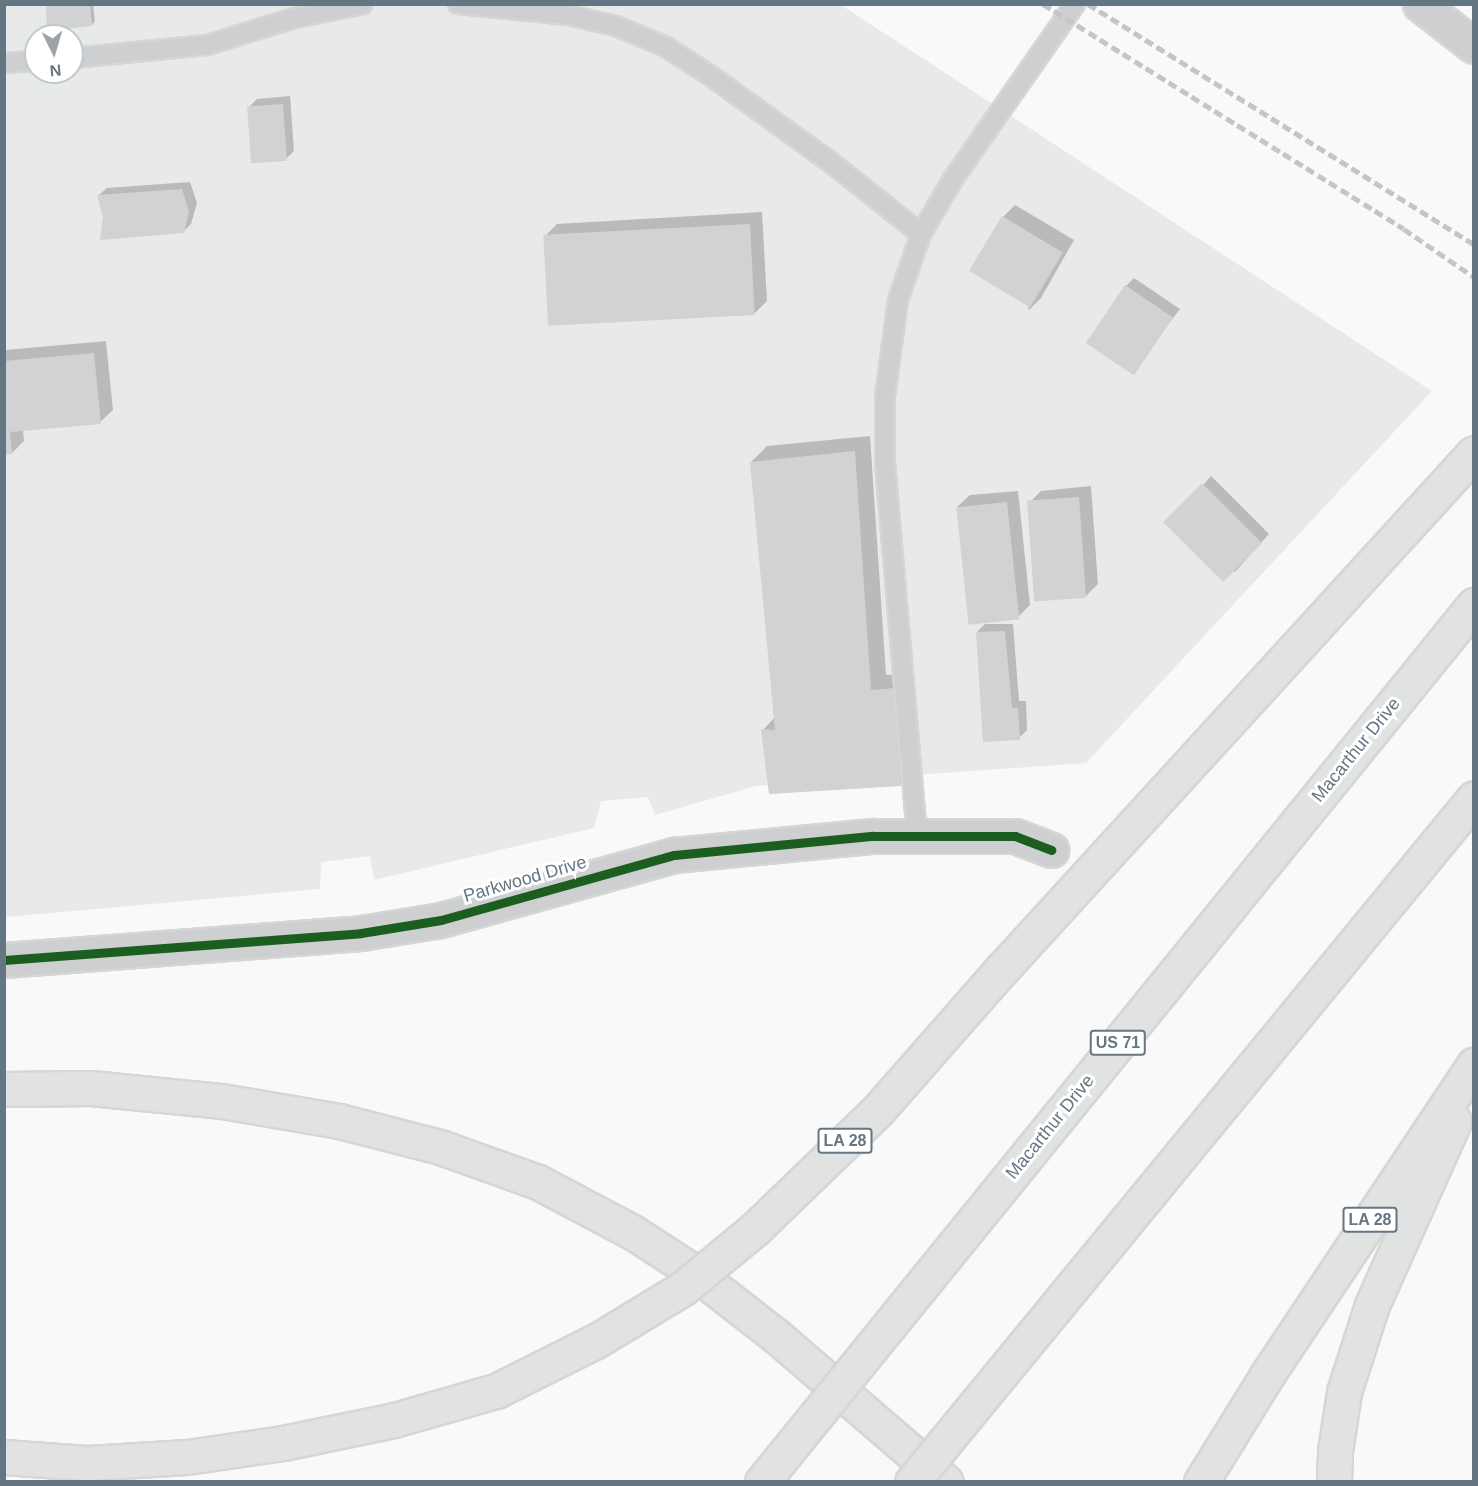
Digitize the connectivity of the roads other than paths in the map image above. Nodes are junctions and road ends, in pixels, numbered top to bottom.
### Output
1 (363, 4) edge
2 (458, 4) edge
3 (1075, 4) edge
4 (1420, 4) edge
5 (1473, 46) edge
6 (84, 57) edge
7 (24, 62) edge
8 (4, 63) edge
9 (921, 234) junction
10 (1473, 453) edge
11 (1473, 604) edge
12 (1473, 798) edge
13 (917, 836) junction
14 (1052, 850) dead end
15 (4, 960) edge
16 (1473, 1065) edge
17 (1473, 1079) edge
18 (4, 1089) edge
19 (4, 1457) edge
20 (762, 1482) edge
21 (912, 1482) edge
22 (946, 1482) edge
23 (1201, 1482) edge
24 (1334, 1482) edge

1 - 6 lane
2 - 9 lane
3 - 9 lane
4 - 5 street
7 - 8 lane
9 - 13 lane
10 - 19 highway, LA 28, bridge
11 - 20 highway, Macarthur Drive / US 71, bridge
12 - 21 highway, bridge
13 - 14 street, Parkwood Drive
13 - 15 street, Parkwood Drive
16 - 23 highway, LA 28
17 - 24 highway
18 - 22 highway

